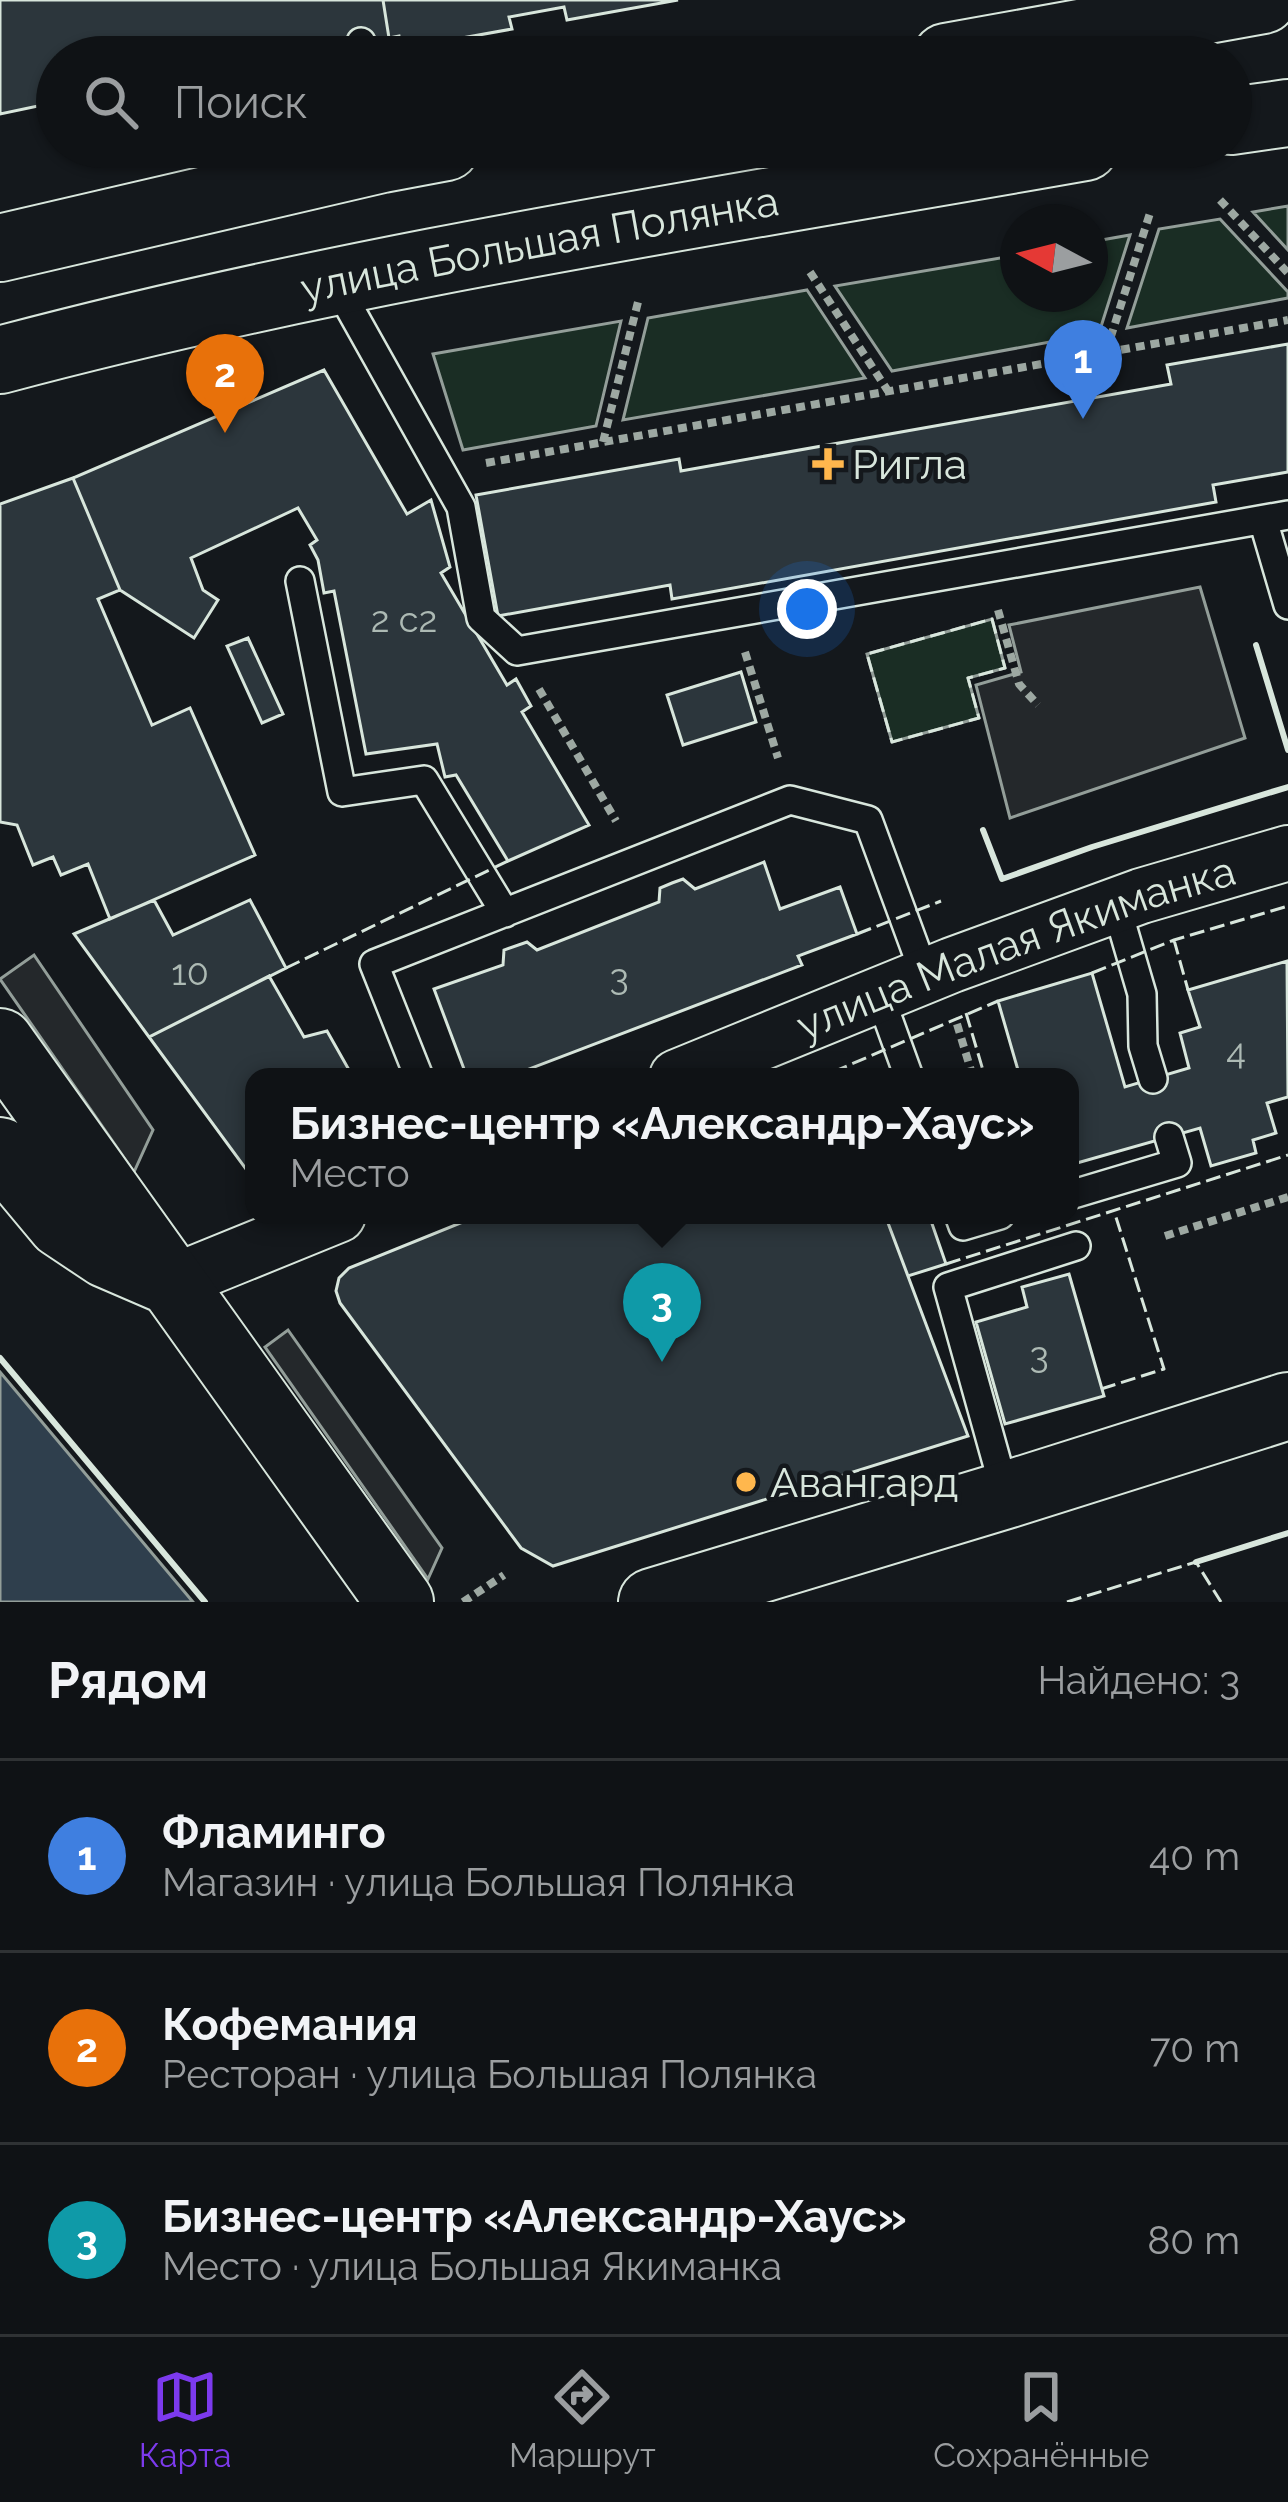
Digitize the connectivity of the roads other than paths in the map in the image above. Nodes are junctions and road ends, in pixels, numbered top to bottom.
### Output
1 (1263, 0) edge
2 (1063, 36) edge
3 (321, 168) edge
4 (966, 168) edge
5 (0, 248) edge
6 (335, 282) junction
7 (0, 360) edge
8 (1275, 517) edge
9 (300, 580) dead end
10 (1288, 604) edge
11 (1288, 853) edge
12 (1116, 905) junction
13 (505, 913) junction
14 (920, 996) junction
15 (0, 1042) edge
16 (414, 1068) edge
17 (704, 1068) edge
18 (910, 1068) edge
19 (1153, 1079) dead end
20 (1169, 1137) dead end
21 (0, 1151) edge
22 (1079, 1192) edge
23 (316, 1224) edge
24 (1076, 1246) dead end
25 (172, 1282) junction
26 (1288, 1406) edge
27 (1006, 1496) junction
28 (400, 1602) edge
29 (652, 1602) edge

1 - 2 main road
3 - 5 main road
4 - 6 main road, улица Большая Полянка
6 - 7 main road, улица Большая Полянка
6 - 8 lane
8 - 10 lane
9 - 13 lane
11 - 12 street, улица Малая Якиманка
12 - 14 street, улица Малая Якиманка
12 - 19 lane
13 - 14 lane
13 - 16 lane
14 - 17 street, улица Малая Якиманка
14 - 18 lane
15 - 25 main road
20 - 22 lane
21 - 25 main road
23 - 25 street
24 - 27 lane
25 - 28 main road
26 - 27 main road
27 - 29 main road

